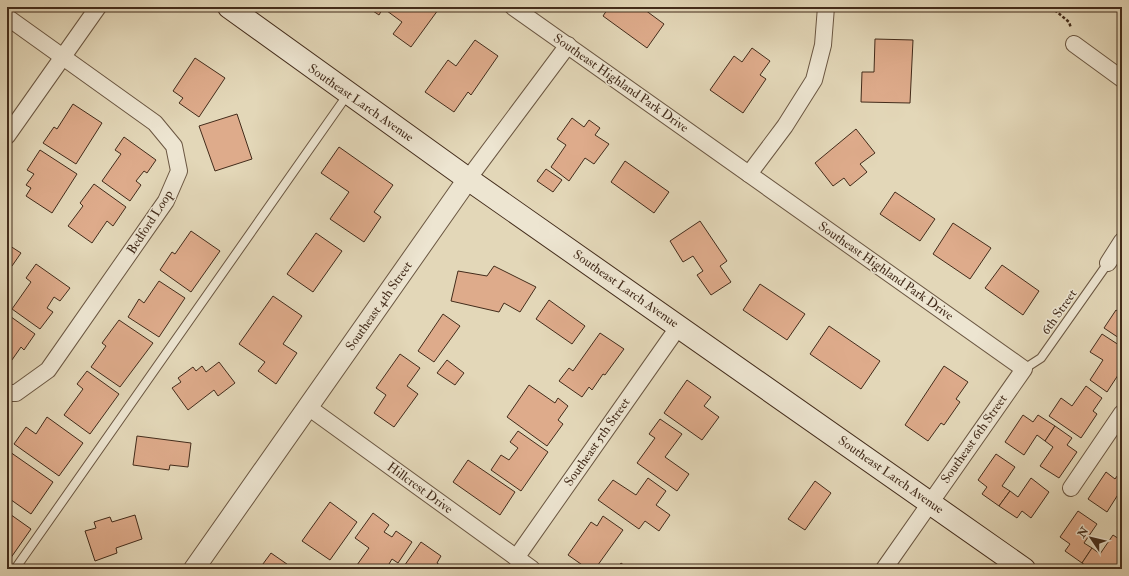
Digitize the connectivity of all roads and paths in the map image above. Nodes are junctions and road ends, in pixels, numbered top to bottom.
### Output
1 (98, 7) edge
2 (229, 7) edge
3 (513, 7) edge
4 (826, 7) edge
5 (1051, 7) edge
6 (7, 17) edge
7 (1074, 44) joint
8 (568, 45) junction
9 (62, 58) junction
10 (1122, 78) edge
11 (348, 94) junction
12 (7, 136) edge
13 (749, 174) junction
14 (468, 179) junction
15 (1122, 241) edge
16 (1108, 262) joint
17 (679, 326) junction
18 (1024, 369) junction
19 (7, 393) edge
20 (308, 407) junction
21 (1122, 413) edge
22 (1071, 488) dead end
23 (930, 502) junction
24 (516, 558) junction
25 (14, 569) edge
26 (194, 569) edge
27 (532, 569) edge
28 (884, 569) edge
29 (1024, 569) edge

1 - 9 street
2 - 11 main road, Southeast Larch Avenue
3 - 8 street, Southeast Highland Park Drive
4 - 13 street
5 - 7 path
6 - 9 street, Bedford Loop
7 - 10 street
8 - 13 street, Southeast Highland Park Drive
8 - 14 street, Southeast 4th Street
9 - 12 street
9 - 19 street, Bedford Loop
11 - 14 main road, Southeast Larch Avenue
11 - 25 lane
13 - 18 street, Southeast Highland Park Drive
14 - 17 main road, Southeast Larch Avenue
14 - 20 street, Southeast 4th Street
15 - 16 street
16 - 18 lane, 6th Street
17 - 23 main road, Southeast Larch Avenue
17 - 24 street, Southeast 5th Street
18 - 23 street, Southeast 6th Street
20 - 24 street, Hillcrest Drive
20 - 26 street, Southeast 4th Street
21 - 22 street
23 - 28 street, Southeast 6th Street
23 - 29 main road, Southeast Larch Avenue
24 - 27 street, Hillcrest Drive

